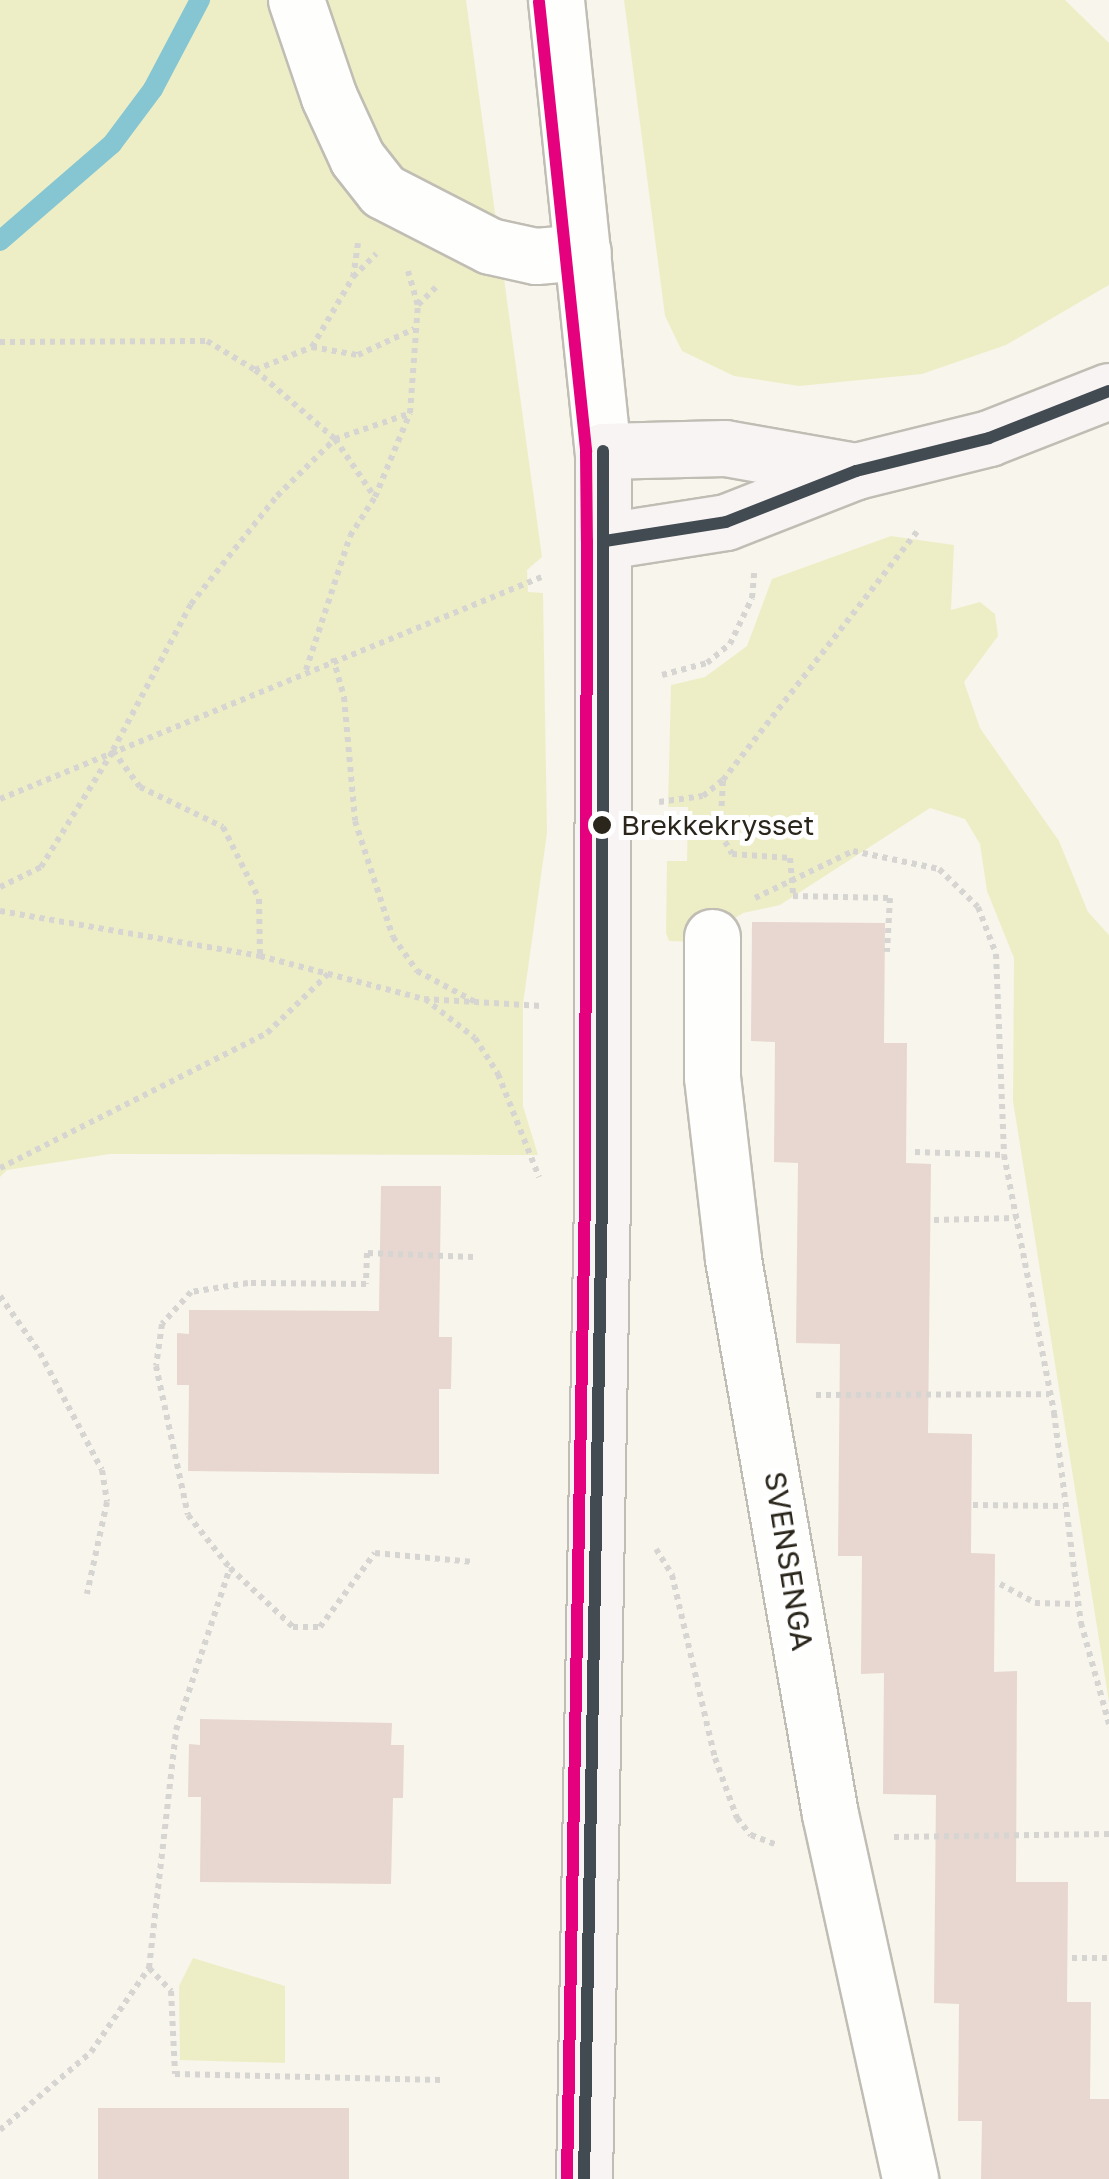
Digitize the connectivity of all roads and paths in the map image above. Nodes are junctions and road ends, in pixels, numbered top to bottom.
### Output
1 (296, 0) edge
2 (556, 0) edge
3 (583, 252) junction
4 (352, 277) dead end
5 (418, 305) dead end
6 (414, 329) junction
7 (0, 342) edge
8 (312, 347) junction
9 (255, 370) junction
10 (1109, 392) edge
11 (410, 414) junction
12 (336, 438) junction
13 (602, 450) junction
14 (856, 471) junction
15 (375, 497) junction
16 (919, 529) dead end
17 (605, 542) junction
18 (755, 562) dead end
19 (554, 572) dead end
20 (333, 658) junction
21 (306, 670) junction
22 (658, 676) dead end
23 (113, 752) junction
24 (723, 780) junction
25 (0, 799) edge
26 (655, 802) dead end
27 (792, 882) junction
28 (0, 888) edge
29 (0, 911) edge
30 (712, 937) dead end
31 (887, 952) dead end
32 (260, 956) junction
33 (328, 974) junction
34 (424, 999) junction
35 (542, 1006) dead end
36 (485, 1007) junction
37 (915, 1152) dead end
38 (1004, 1154) junction
39 (0, 1168) edge
40 (536, 1173) dead end
41 (1016, 1218) junction
42 (934, 1220) dead end
43 (473, 1257) dead end
44 (0, 1296) edge
45 (1049, 1394) junction
46 (759, 1395) junction
47 (973, 1504) dead end
48 (1064, 1506) junction
49 (649, 1540) dead end
50 (474, 1562) dead end
51 (230, 1568) junction
52 (1000, 1584) dead end
53 (87, 1594) dead end
54 (1078, 1604) junction
55 (1109, 1724) edge
56 (1109, 1834) edge
57 (840, 1857) junction
58 (1072, 1958) dead end
59 (1109, 1958) edge
60 (149, 1968) junction
61 (442, 2080) dead end
62 (0, 2130) edge
63 (584, 2179) edge
64 (910, 2179) edge

1 - 3 street
2 - 3 street
3 - 13 street
4 - 8 path
5 - 6 path
6 - 8 path
6 - 11 path
7 - 9 path
8 - 9 path
9 - 12 path
10 - 14 main road
11 - 12 path
11 - 15 path
12 - 15 path
12 - 23 path
13 - 14 main road
13 - 17 main road
14 - 17 main road
15 - 21 path
16 - 24 path
17 - 63 main road
18 - 22 path
19 - 20 path
20 - 21 path
20 - 36 path
21 - 23 path
23 - 25 path
23 - 28 path
23 - 32 path
24 - 26 path
24 - 27 path
27 - 31 path
27 - 38 path
29 - 32 path
30 - 46 street, SVENSENGA
32 - 33 path
33 - 34 path
33 - 39 path
34 - 36 path
34 - 40 path
35 - 36 path
37 - 38 path
38 - 41 path
41 - 42 path
41 - 45 path
43 - 51 path
44 - 53 path
45 - 46 path
45 - 48 path
46 - 57 street, SVENSENGA
47 - 48 path
48 - 54 path
49 - 57 path
50 - 51 path
51 - 60 path
52 - 54 path
54 - 55 path
56 - 57 path
57 - 64 street, SVENSENGA
58 - 59 path
60 - 61 path
60 - 62 path

